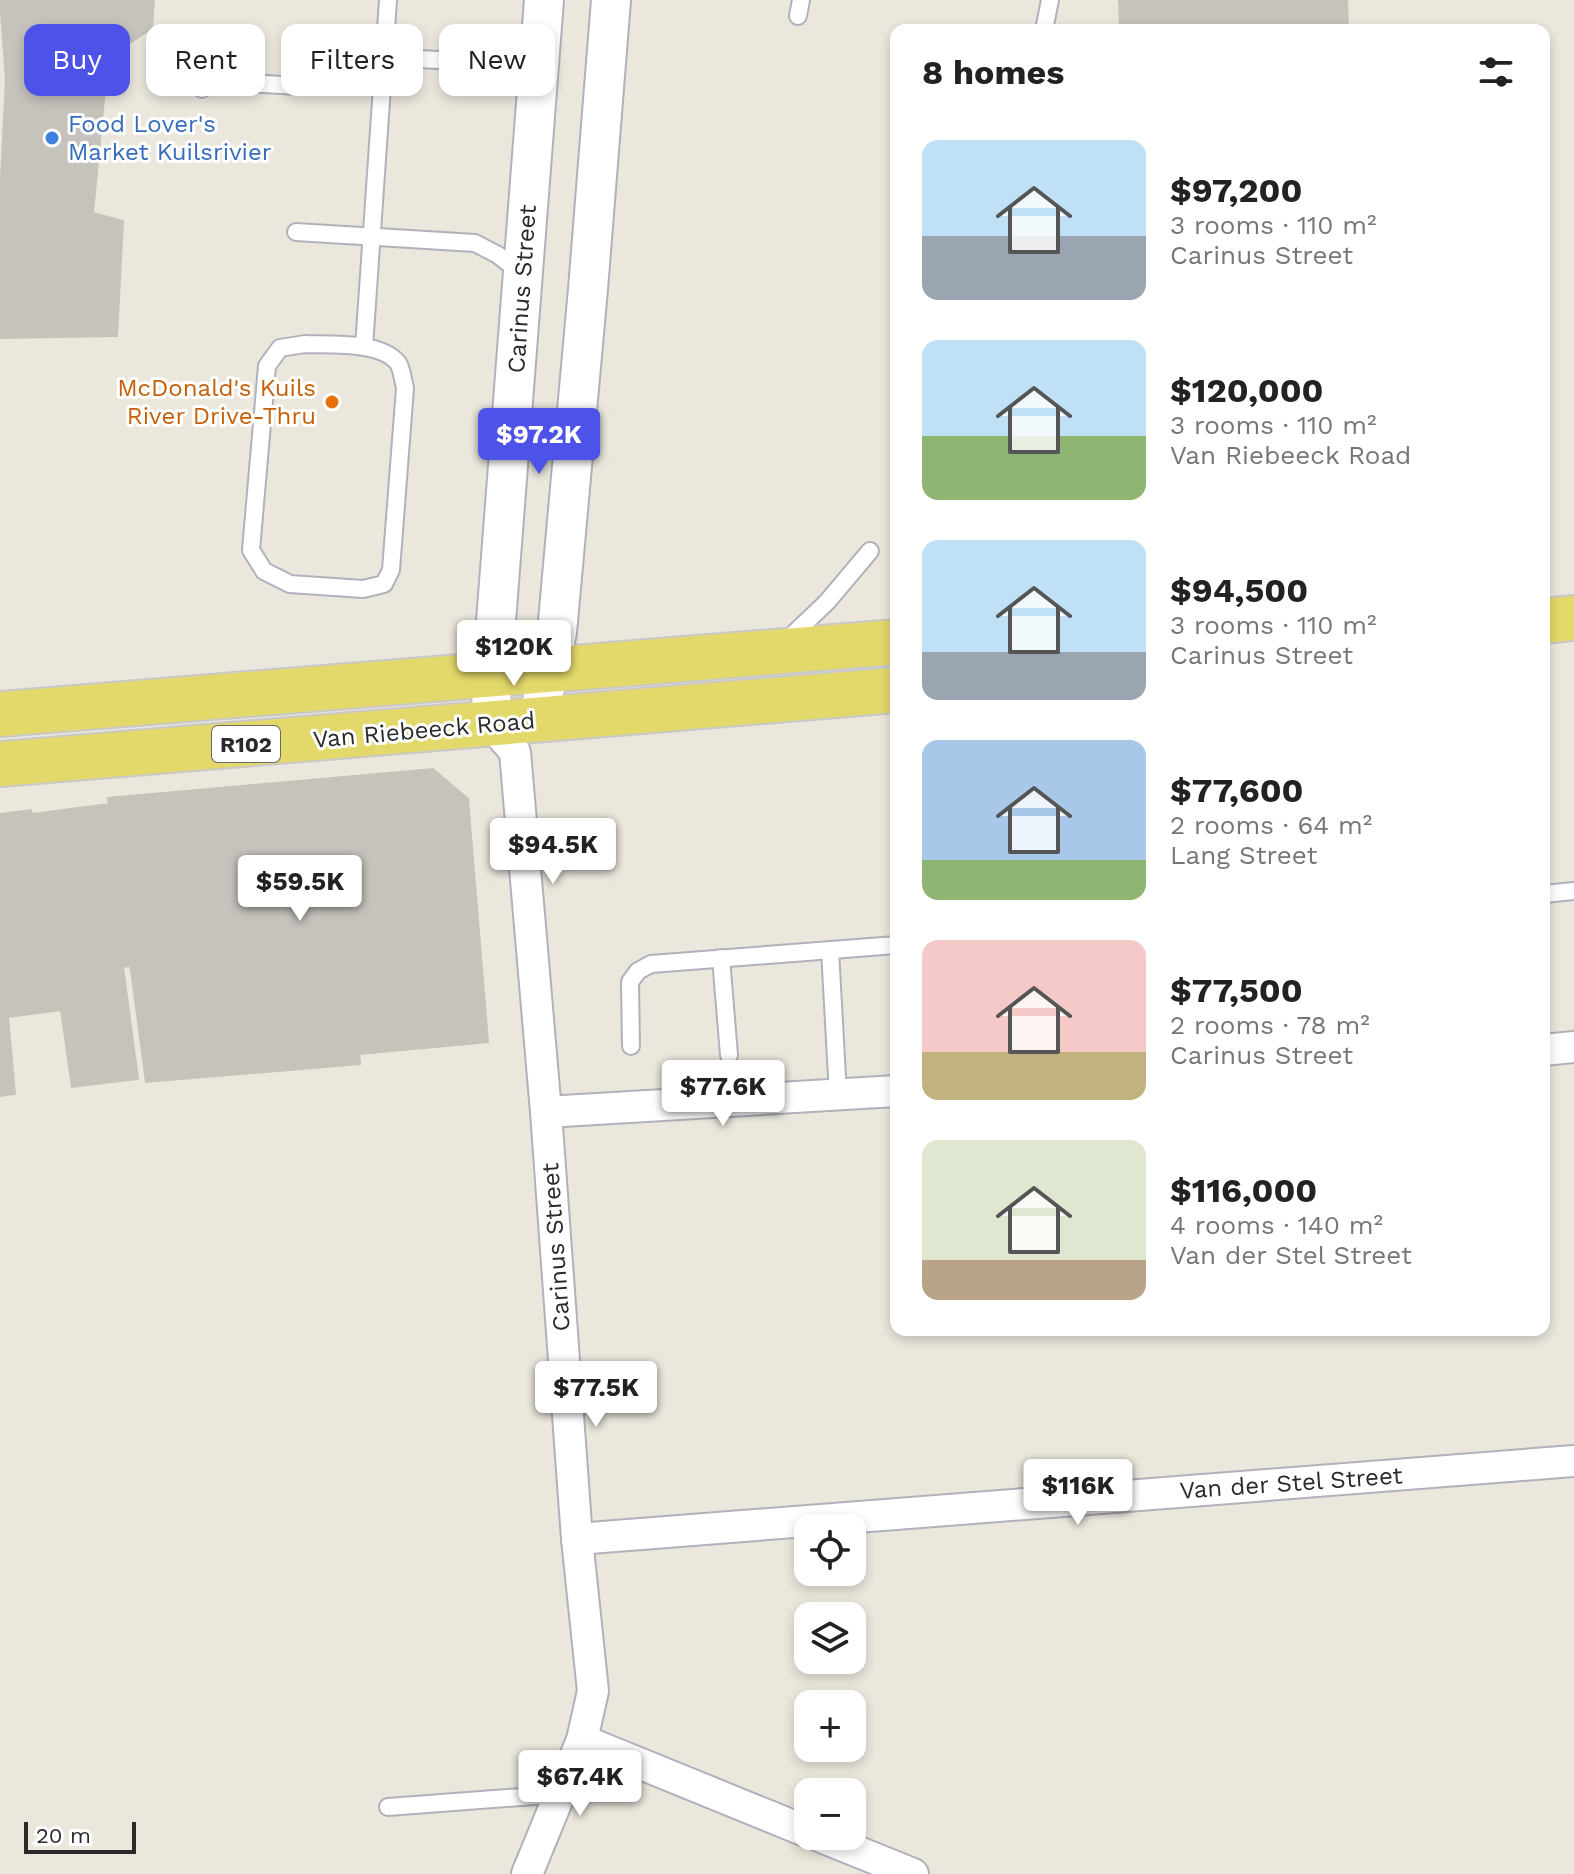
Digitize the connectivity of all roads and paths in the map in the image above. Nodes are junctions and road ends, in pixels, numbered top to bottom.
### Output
1 (388, 0) edge
2 (544, 0) edge
3 (611, 0) edge
4 (1050, 0) edge
5 (386, 24) edge
6 (1045, 24) edge
7 (381, 96) edge
8 (296, 232) dead end
9 (372, 236) junction
10 (523, 274) junction
11 (364, 347) junction
12 (870, 551) dead end
13 (1574, 618) edge
14 (1550, 620) edge
15 (890, 642) edge
16 (775, 651) junction
17 (550, 670) junction
18 (492, 673) junction
19 (890, 691) edge
20 (0, 714) edge
21 (515, 732) junction
22 (0, 764) edge
23 (1574, 891) edge
24 (1550, 893) edge
25 (890, 945) edge
26 (830, 950) junction
27 (721, 958) junction
28 (631, 1046) dead end
29 (1574, 1047) edge
30 (1550, 1049) edge
31 (729, 1055) dead end
32 (890, 1091) edge
33 (838, 1095) junction
34 (546, 1112) junction
35 (1574, 1461) edge
36 (577, 1539) junction
37 (582, 1740) junction
38 (561, 1794) junction
39 (388, 1807) dead end
40 (794, 1826) edge
41 (854, 1850) edge
42 (527, 1874) edge
43 (913, 1874) edge

1 - 5 lane
2 - 10 street, Carinus Street
3 - 17 street
4 - 6 lane
7 - 9 lane
8 - 9 lane
9 - 10 lane
9 - 11 lane
10 - 18 street, Carinus Street
11 - 11 lane
12 - 16 lane
13 - 14 main road
15 - 16 main road, Van Riebeeck Road / R102
16 - 17 main road, Van Riebeeck Road / R102
17 - 18 main road, Van Riebeeck Road / R102
17 - 21 street
18 - 20 main road, Van Riebeeck Road / R102
18 - 21 street, Carinus Street
19 - 21 main road, Van Riebeeck Road / R102
21 - 22 main road, Van Riebeeck Road / R102
21 - 34 street, Carinus Street
23 - 24 lane
25 - 26 lane
26 - 27 lane
26 - 33 lane
27 - 28 lane
27 - 31 lane
29 - 30 street
32 - 33 street
33 - 34 street
34 - 36 street, Carinus Street
35 - 36 street, Van der Stel Street
36 - 37 street, Carinus Street
37 - 38 street, Carinus Street
37 - 40 street
38 - 39 lane
38 - 42 street, Carinus Street
41 - 43 street

